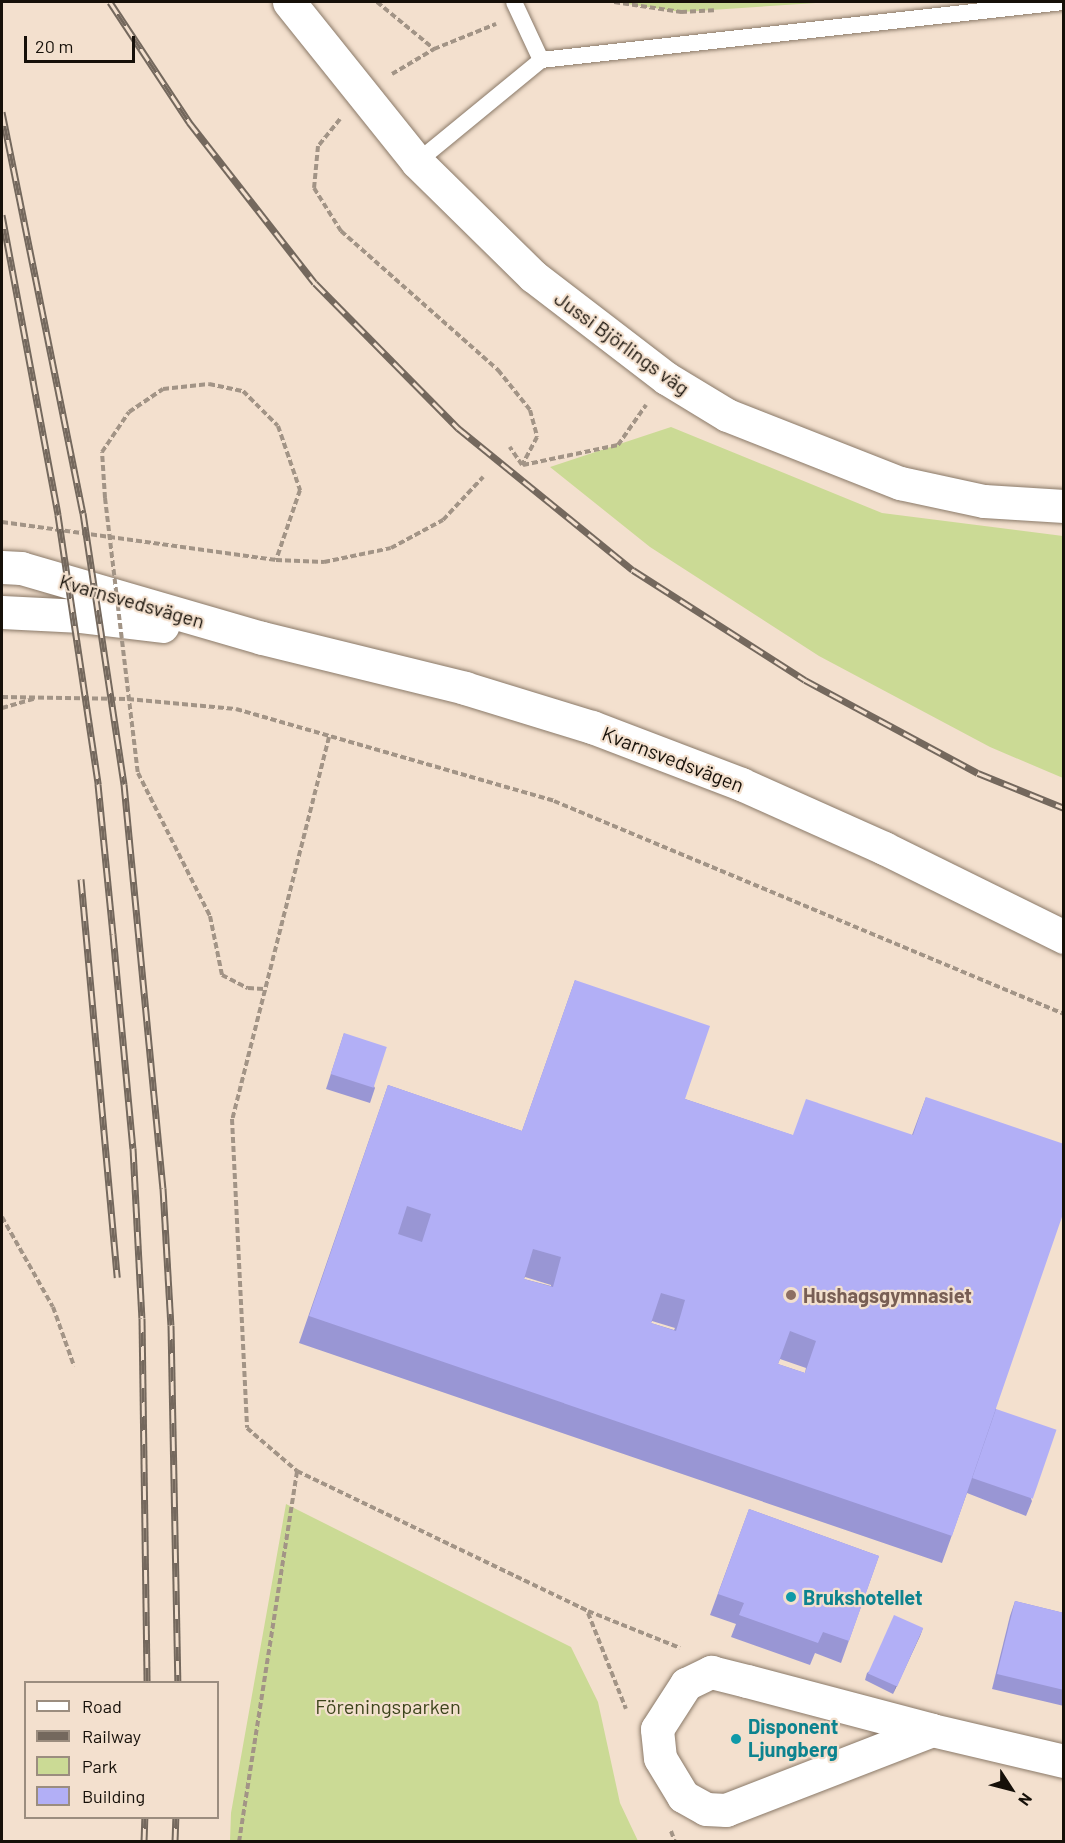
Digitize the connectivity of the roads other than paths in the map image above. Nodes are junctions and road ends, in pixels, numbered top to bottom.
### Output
1 (289, 2) edge
2 (1063, 2) edge
3 (509, 3) edge
4 (541, 60) junction
5 (417, 162) junction
6 (1064, 506) edge
7 (8, 566) edge
8 (2, 612) edge
9 (262, 638) junction
10 (1064, 938) edge
11 (932, 1730) junction
12 (1064, 1761) edge

1 - 5 street, Jussi Björlings väg
2 - 4 lane
3 - 4 lane
4 - 5 lane
5 - 6 street, Jussi Björlings väg
7 - 9 street, Kvarnsvedsvägen
8 - 9 street, Kvarnsvedsvägen
9 - 10 street, Kvarnsvedsvägen
11 - 11 street
11 - 12 street

